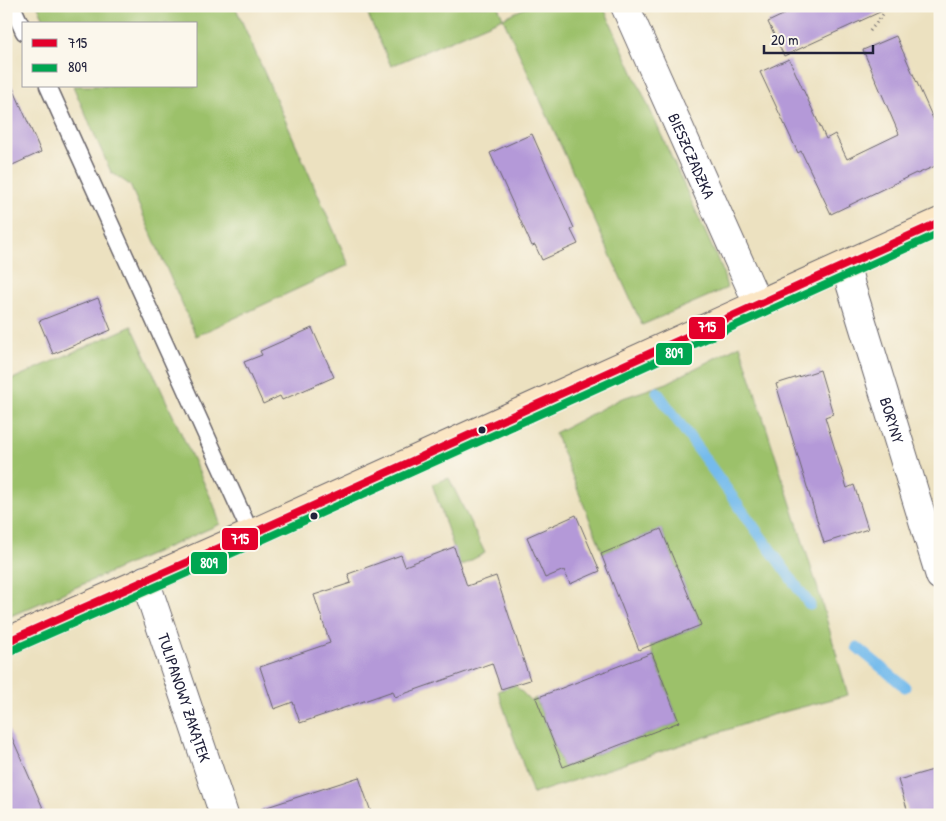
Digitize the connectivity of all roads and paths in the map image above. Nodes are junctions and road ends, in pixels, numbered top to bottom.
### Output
1 (12, 6) edge
2 (625, 6) edge
3 (885, 6) edge
4 (22, 28) edge
5 (870, 30) dead end
6 (49, 88) edge
7 (940, 222) edge
8 (846, 264) junction
9 (758, 304) junction
10 (251, 534) junction
11 (940, 576) edge
12 (145, 580) junction
13 (6, 642) edge
14 (224, 815) edge

1 - 4 lane
2 - 9 street, BIESZCZADZKA
3 - 5 path
6 - 10 lane
7 - 8 street
8 - 9 street
8 - 11 street, BORYNY
9 - 10 street
10 - 12 street
12 - 13 street
12 - 14 street, TULIPANOWY ZAKĄTEK

